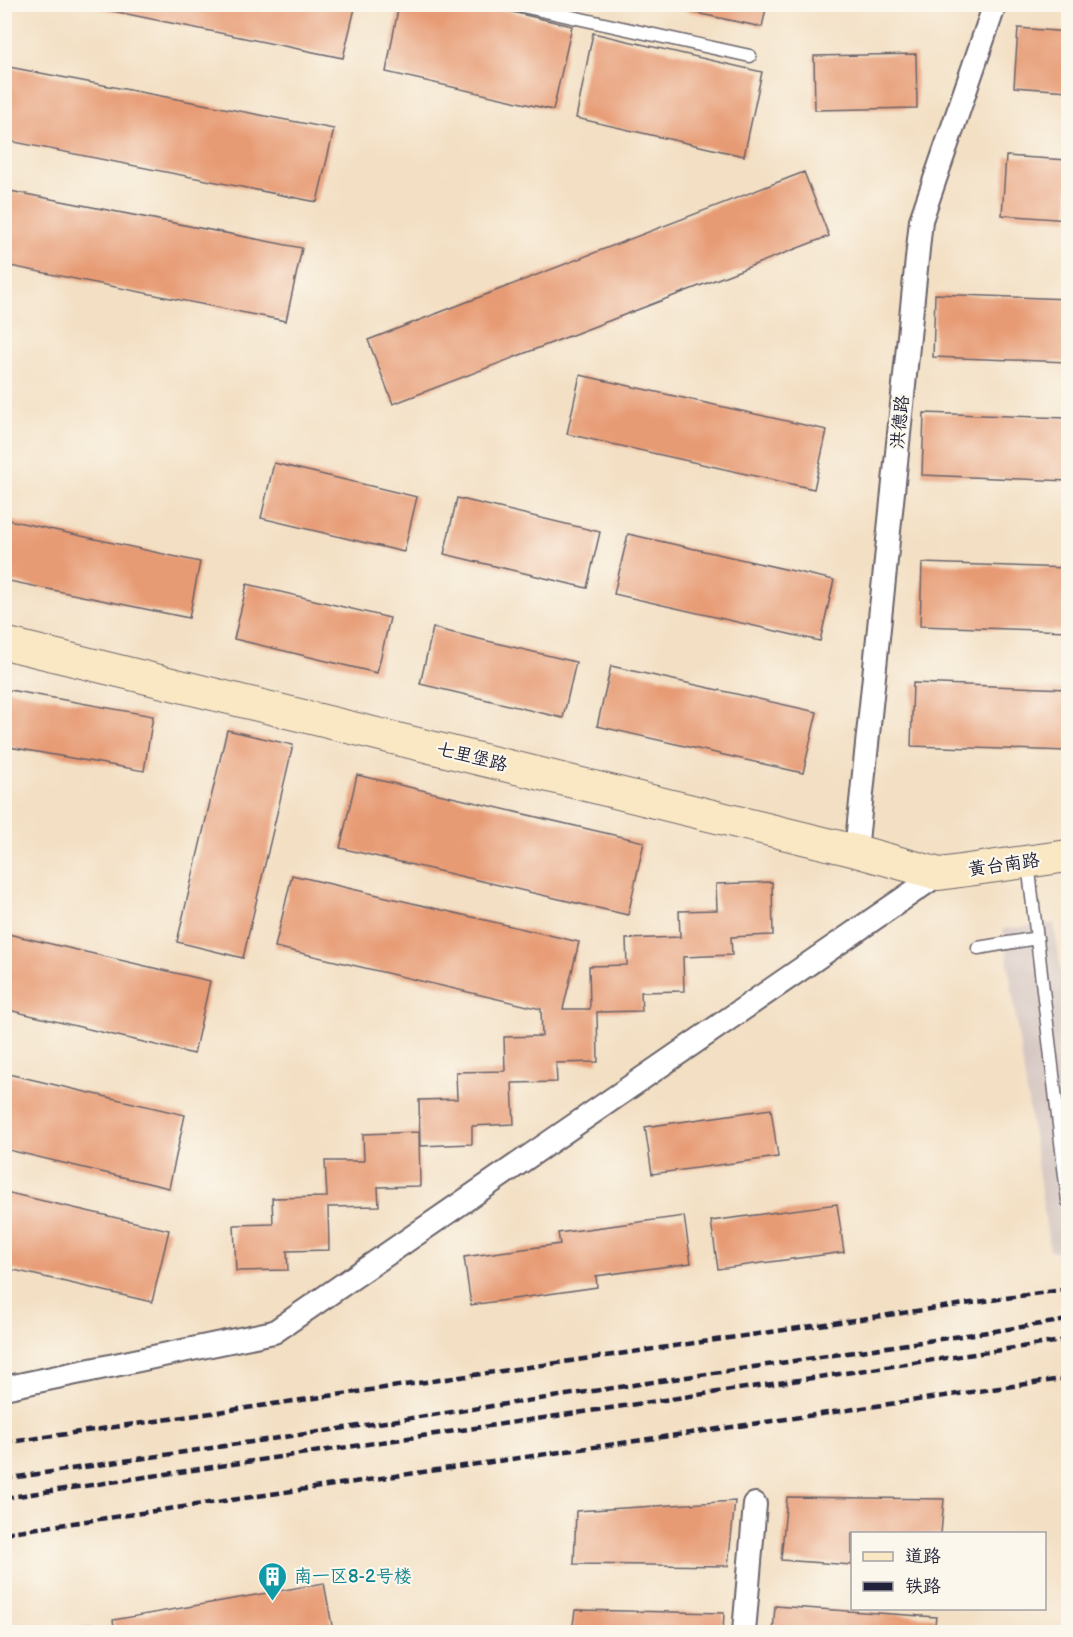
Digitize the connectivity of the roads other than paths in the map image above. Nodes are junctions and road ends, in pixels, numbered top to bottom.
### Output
1 (513, 4) edge
2 (995, 4) edge
3 (750, 56) dead end
4 (4, 643) edge
5 (856, 851) junction
6 (1068, 856) edge
7 (1028, 861) junction
8 (939, 874) junction
9 (1037, 939) junction
10 (978, 948) dead end
11 (1068, 1201) edge
12 (4, 1388) edge
13 (755, 1504) dead end
14 (744, 1632) edge

1 - 3 lane
2 - 5 street, 洪德路
4 - 5 main road, 七里堡路
5 - 8 main road, 七里堡路
6 - 7 main road, 黄台南路
7 - 8 main road, 黄台南路
7 - 9 lane
8 - 12 street
9 - 10 lane
9 - 11 lane
13 - 14 street

